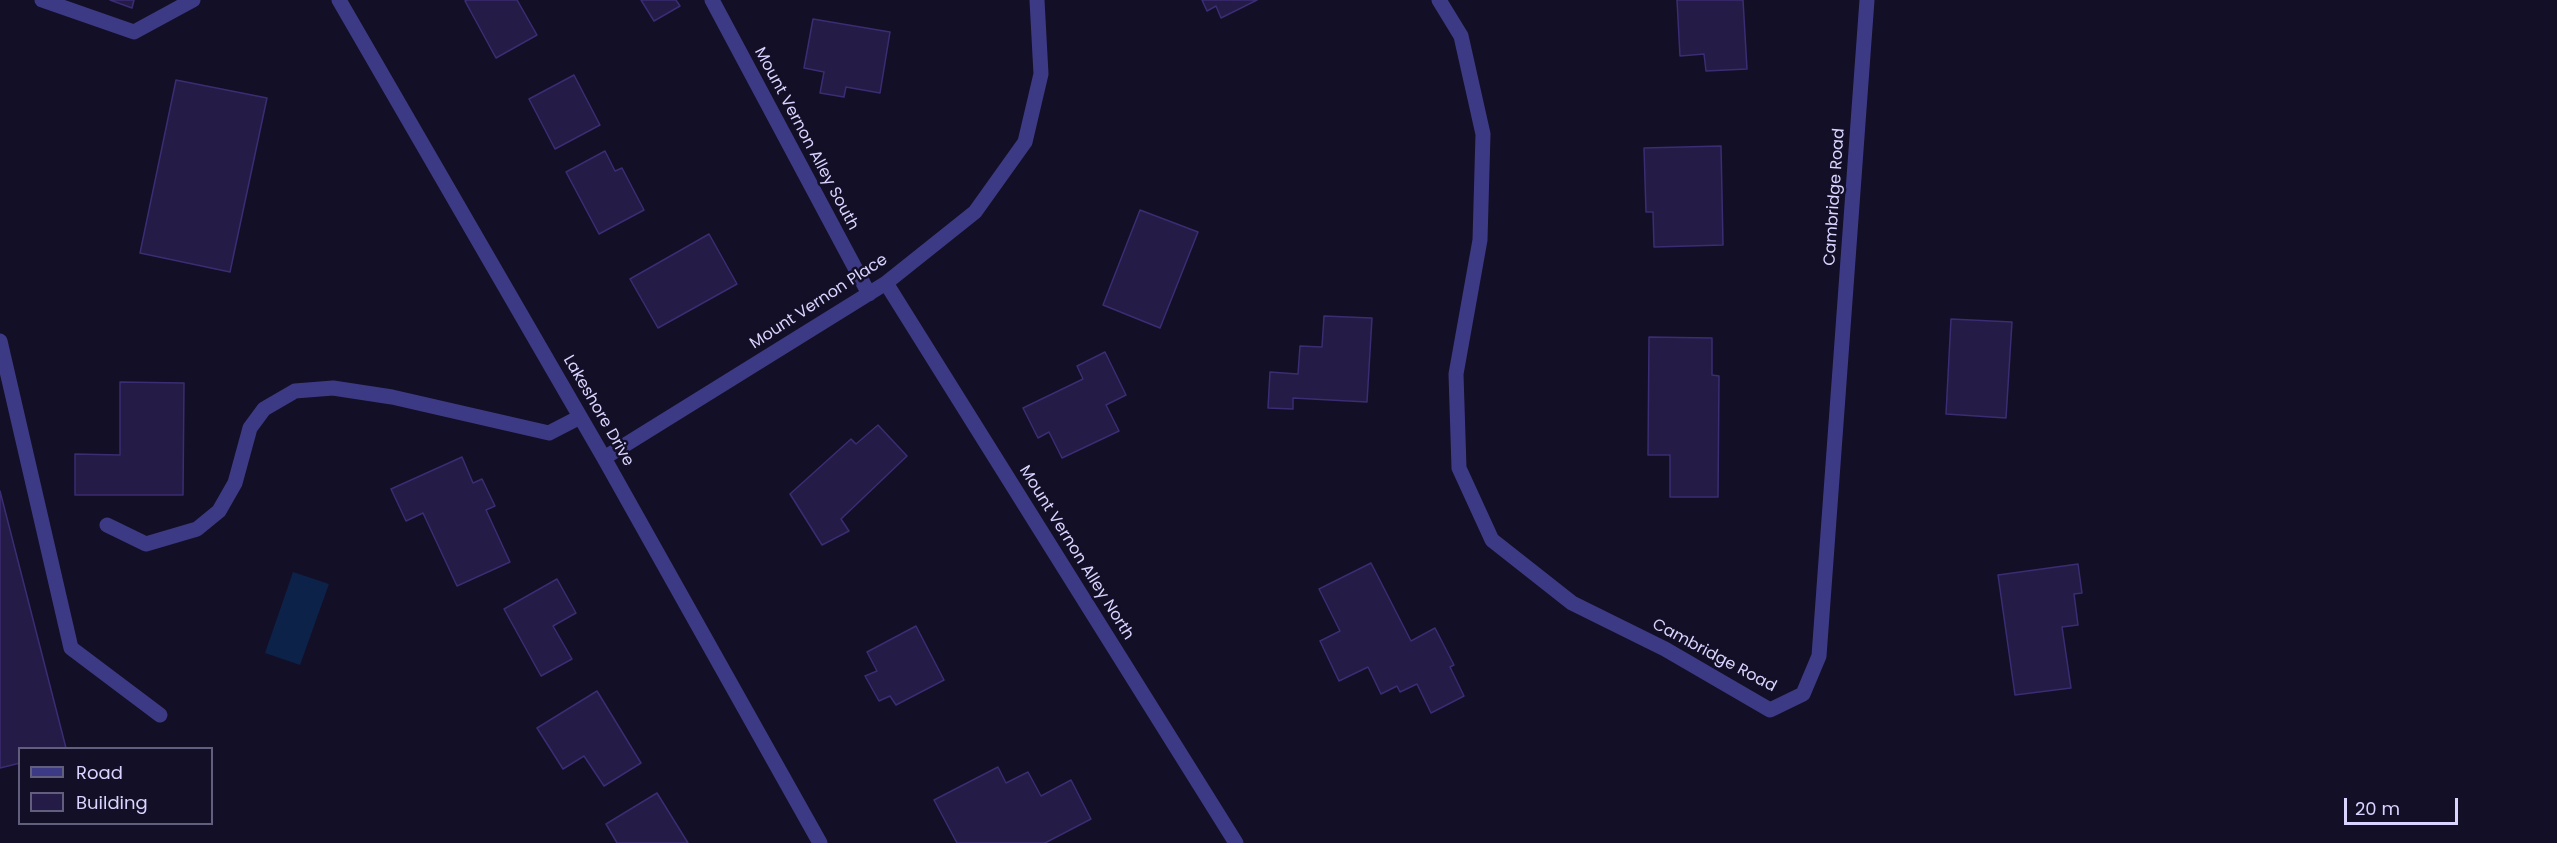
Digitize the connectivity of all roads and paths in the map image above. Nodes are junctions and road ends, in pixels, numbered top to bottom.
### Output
1 (42, 0) edge
2 (193, 0) edge
3 (339, 0) edge
4 (712, 0) edge
5 (1037, 0) edge
6 (1438, 0) edge
7 (1867, 0) edge
8 (886, 283) junction
9 (869, 294) junction
10 (0, 342) edge
11 (580, 417) junction
12 (604, 458) junction
13 (107, 525) dead end
14 (160, 715) dead end
15 (816, 842) edge
16 (1236, 843) edge

1 - 2 street
3 - 11 street, Lakeshore Drive
4 - 9 street, Mount Vernon Alley South
5 - 8 street, Mount Vernon Place
6 - 7 street, Cambridge Road
8 - 9 street, Mount Vernon Place
8 - 16 street, Mount Vernon Alley North
9 - 12 street, Mount Vernon Place
10 - 14 street
11 - 12 street, Lakeshore Drive
11 - 13 street
12 - 15 street, Lakeshore Drive

